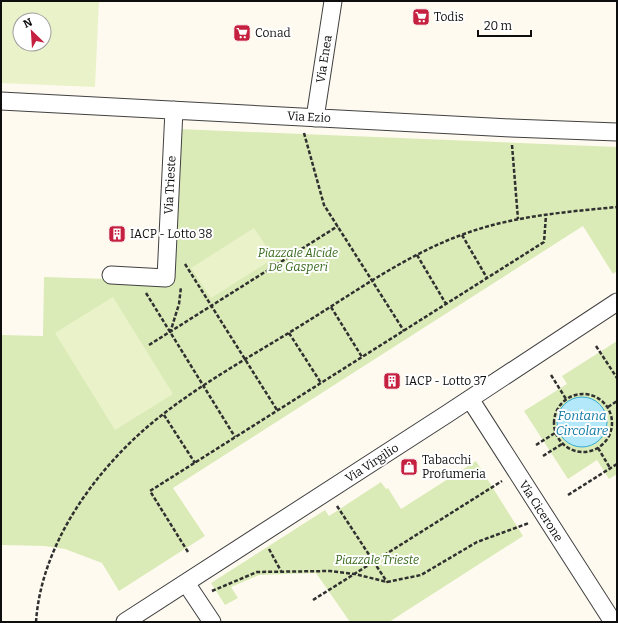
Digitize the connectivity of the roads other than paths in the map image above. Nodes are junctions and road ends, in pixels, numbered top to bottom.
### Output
1 (333, 1) edge
2 (1, 100) edge
3 (174, 110) junction
4 (315, 118) junction
5 (617, 132) edge
6 (111, 275) dead end
7 (617, 302) edge
8 (470, 399) junction
9 (186, 583) junction
10 (125, 622) edge
11 (212, 622) edge
12 (613, 622) edge

1 - 4 street, Via Enea
2 - 3 street, Via Ezio
3 - 4 street, Via Ezio
3 - 6 street, Via Trieste
4 - 5 street, Via Ezio
7 - 8 street, Via Virgilio
8 - 9 street, Via Virgilio
8 - 12 street, Via Cicerone
9 - 10 street, Via Virgilio
9 - 11 street

